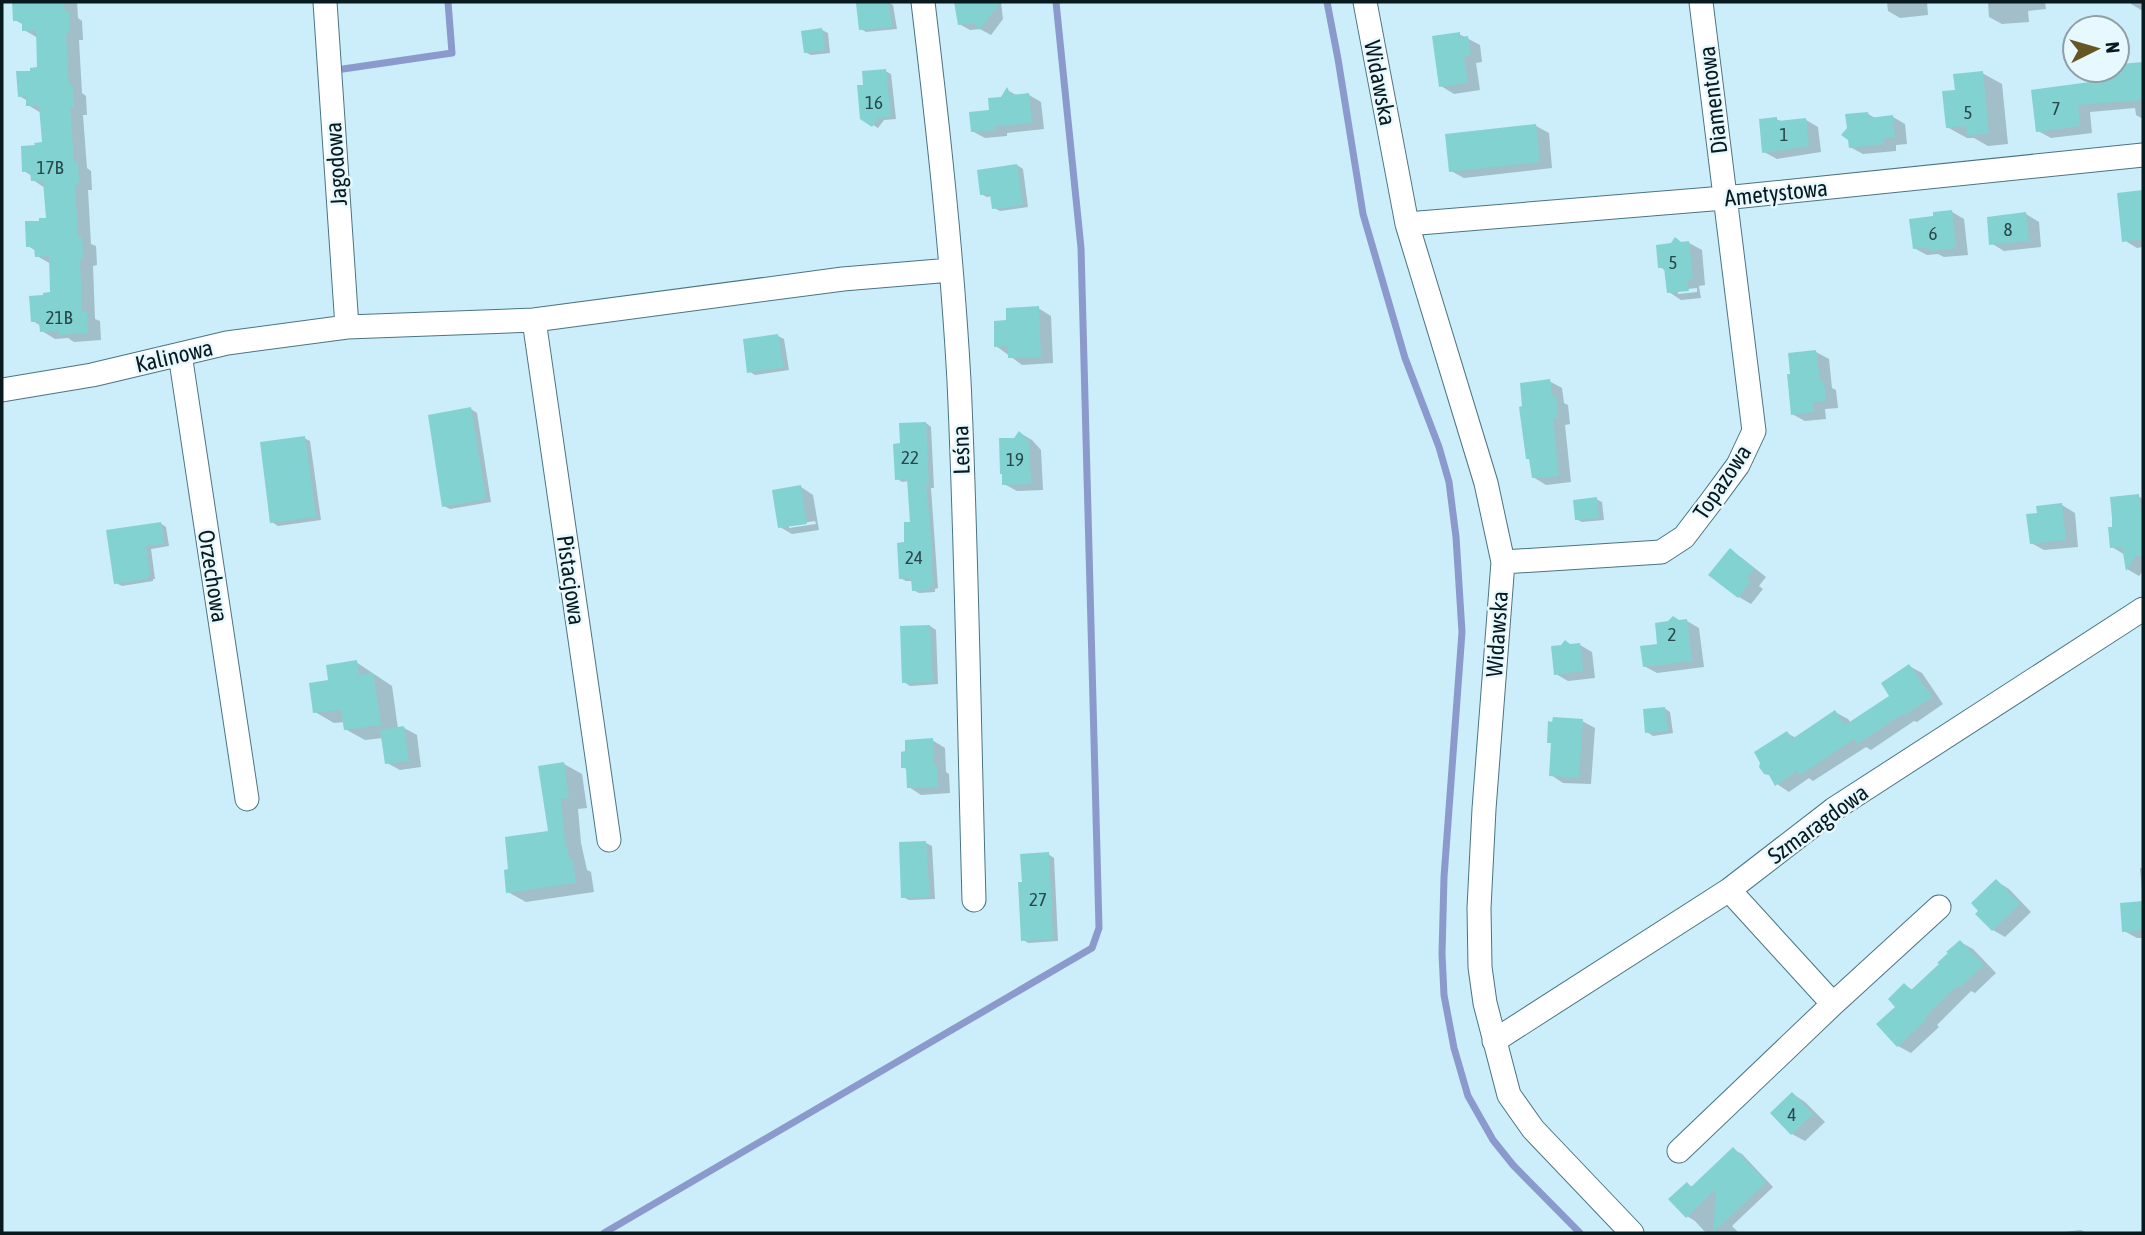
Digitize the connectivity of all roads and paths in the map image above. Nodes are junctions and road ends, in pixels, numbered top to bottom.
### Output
1 (326, 2) edge
2 (923, 2) edge
3 (1364, 2) edge
4 (1701, 2) edge
5 (2143, 155) edge
6 (1724, 198) junction
7 (1407, 224) junction
8 (951, 270) junction
9 (534, 320) junction
10 (347, 327) junction
11 (180, 354) junction
12 (2, 390) edge
13 (1503, 562) junction
14 (2143, 609) edge
15 (247, 799) dead end
16 (609, 840) dead end
17 (1729, 890) junction
18 (974, 900) dead end
19 (1940, 907) dead end
20 (1833, 1004) junction
21 (1494, 1041) junction
22 (1679, 1151) dead end
23 (1632, 1233) edge

1 - 10 street, Jagodowa
2 - 8 street, Leśna
3 - 7 street, Widawska
4 - 6 street, Diamentowa
5 - 6 street, Ametystowa
6 - 7 street, Ametystowa
6 - 13 street, Topazowa
7 - 13 street, Widawska
8 - 9 street, Kalinowa
8 - 18 street, Leśna
9 - 10 street, Kalinowa
9 - 16 street, Pistacjowa
10 - 11 street, Kalinowa
11 - 12 street, Kalinowa
11 - 15 street, Orzechowa
13 - 21 street, Widawska
14 - 17 street, Szmaragdowa
17 - 20 street
17 - 21 street, Szmaragdowa
19 - 20 street
20 - 22 street
21 - 23 street, Widawska

